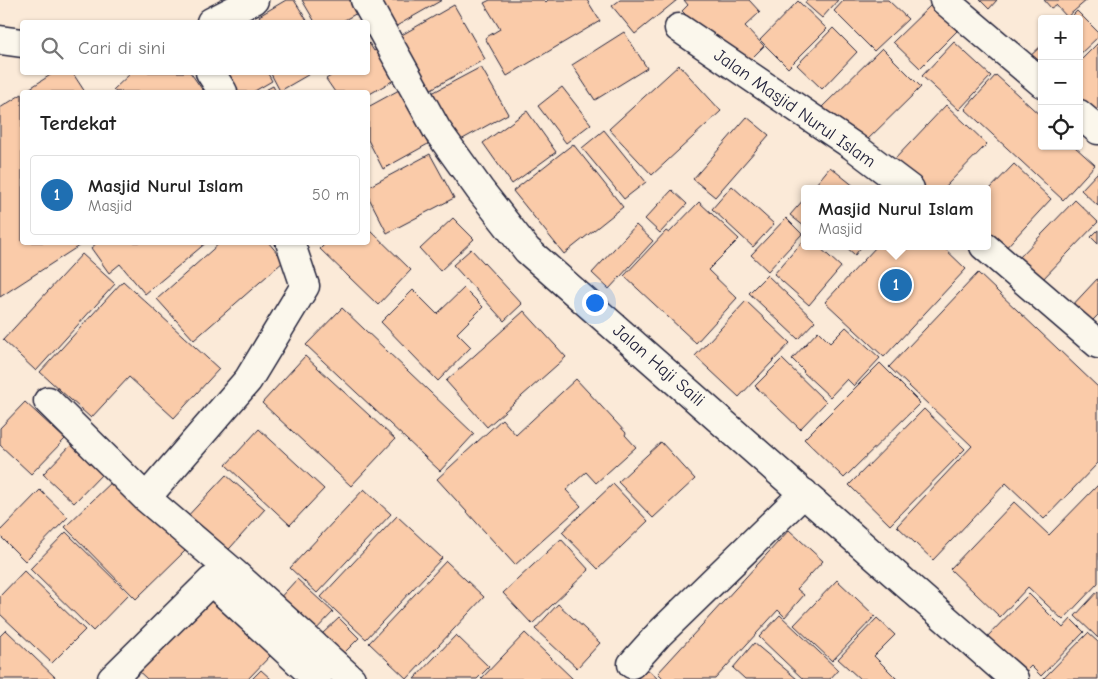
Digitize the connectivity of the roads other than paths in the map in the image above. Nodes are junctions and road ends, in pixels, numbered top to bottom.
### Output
1 (254, 0) edge
2 (365, 0) edge
3 (944, 0) edge
4 (214, 20) edge
5 (679, 28) dead end
6 (0, 40) edge
7 (20, 43) edge
8 (212, 75) edge
9 (1038, 80) edge
10 (223, 90) edge
11 (1083, 117) edge
12 (1098, 130) edge
13 (905, 185) edge
14 (291, 245) edge
15 (989, 250) edge
16 (1098, 344) edge
17 (48, 401) dead end
18 (804, 493) junction
19 (146, 498) junction
20 (632, 664) dead end
21 (112, 679) edge
22 (317, 679) edge
23 (351, 679) edge
24 (1014, 679) edge

1 - 4 street
2 - 18 street, Jalan Haji Saili
3 - 9 street
5 - 13 street, Jalan Masjid Nurul Islam
6 - 7 street
8 - 10 street
11 - 12 street
14 - 19 street
15 - 16 street
17 - 19 street
18 - 20 street
18 - 24 street, Jalan Haji Saili
19 - 23 street
21 - 22 street

